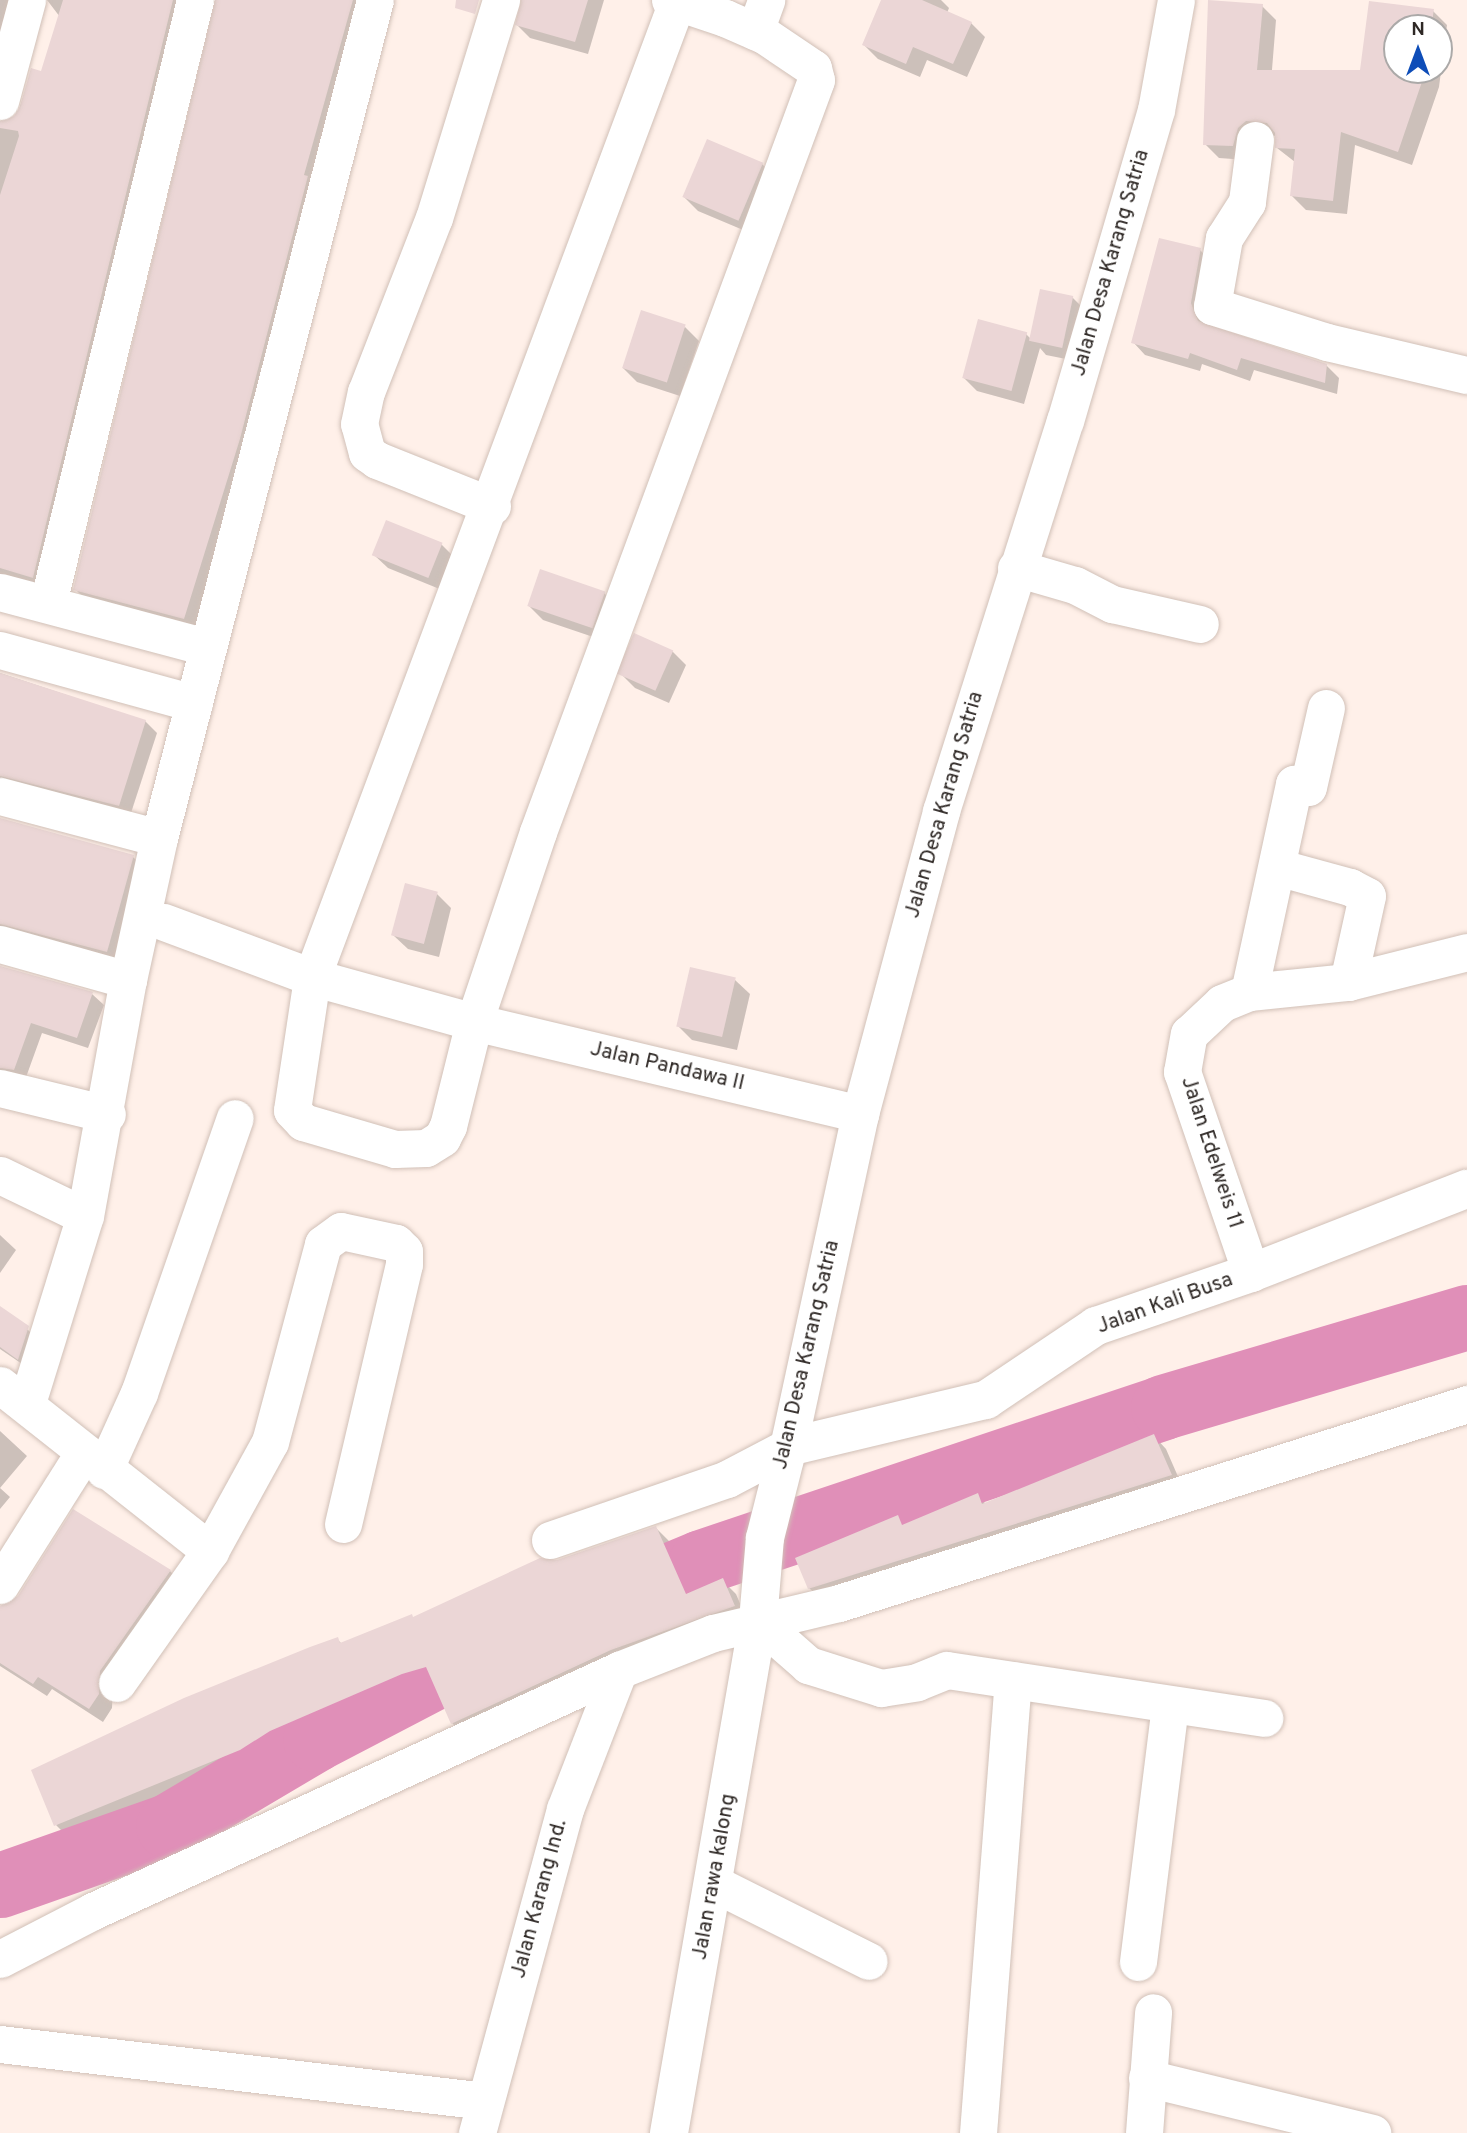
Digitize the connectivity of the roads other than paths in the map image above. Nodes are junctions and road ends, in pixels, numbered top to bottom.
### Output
1 (27, 0) edge
2 (195, 0) edge
3 (375, 0) edge
4 (501, 0) edge
5 (1177, 0) edge
6 (674, 1) edge
7 (760, 16) edge
8 (0, 102) edge
9 (1255, 140) dead end
10 (1467, 375) edge
11 (492, 506) junction
12 (1016, 568) junction
13 (0, 592) edge
14 (48, 603) junction
15 (1200, 624) dead end
16 (207, 647) junction
17 (0, 650) edge
18 (194, 703) junction
19 (1326, 708) dead end
20 (0, 796) edge
21 (159, 838) junction
22 (1277, 867) junction
23 (164, 922) dead end
24 (0, 944) edge
25 (1467, 952) edge
26 (312, 977) junction
27 (128, 980) junction
28 (1348, 982) junction
29 (1249, 992) junction
30 (474, 1022) junction
31 (0, 1088) edge
32 (107, 1114) junction
33 (860, 1114) junction
34 (235, 1118) dead end
35 (0, 1175) edge
36 (1467, 1189) edge
37 (85, 1216) junction
38 (1251, 1273) junction
39 (13, 1394) edge
40 (1467, 1404) edge
41 (94, 1461) junction
42 (783, 1464) junction
43 (343, 1524) dead end
44 (550, 1540) dead end
45 (210, 1551) junction
46 (0, 1585) edge
47 (758, 1622) junction
48 (619, 1670) junction
49 (1013, 1681) junction
50 (117, 1683) dead end
51 (1170, 1706) junction
52 (1264, 1718) dead end
53 (713, 1883) junction
54 (0, 1959) edge
55 (869, 1961) dead end
56 (1139, 1962) dead end
57 (1153, 2011) dead end
58 (0, 2044) edge
59 (1147, 2078) junction
60 (481, 2117) edge
61 (669, 2133) edge
62 (978, 2133) edge
63 (1144, 2133) edge
64 (1372, 2133) edge

1 - 8 street
2 - 14 street
3 - 16 street
4 - 11 street
5 - 12 street, Jalan Desa Karang Satria
6 - 7 street
6 - 11 street
7 - 30 street
9 - 10 street
11 - 26 street
12 - 15 street
12 - 33 street, Jalan Desa Karang Satria
13 - 14 street
14 - 16 street
16 - 18 street
17 - 18 street
18 - 21 street
19 - 22 street
20 - 21 street
21 - 27 street
22 - 28 street
22 - 29 street
23 - 26 street, Jalan Pandawa II
24 - 27 street
25 - 28 street, Jalan Edelweis 11
26 - 30 street, Jalan Pandawa II
26 - 30 street
27 - 32 street
28 - 29 street, Jalan Edelweis 11
29 - 38 street, Jalan Edelweis 11
30 - 33 street, Jalan Pandawa II
31 - 32 street
32 - 37 street
33 - 42 street, Jalan Desa Karang Satria
34 - 41 street
35 - 37 street
36 - 38 street, Jalan Kali Busa
37 - 39 street
38 - 42 street, Jalan Kali Busa
39 - 41 street
40 - 47 street
41 - 45 street
41 - 46 street
42 - 44 street
42 - 47 street, Jalan Desa Karang Satria
43 - 45 street
45 - 50 street
47 - 48 street
47 - 49 street
47 - 53 street, Jalan rawa kalong
48 - 54 street
48 - 60 street, Jalan Karang Ind.
49 - 51 street
49 - 62 street
51 - 52 street
51 - 56 street
53 - 55 street
53 - 61 street, Jalan rawa kalong
57 - 59 street
58 - 60 street
59 - 63 street
59 - 64 street

